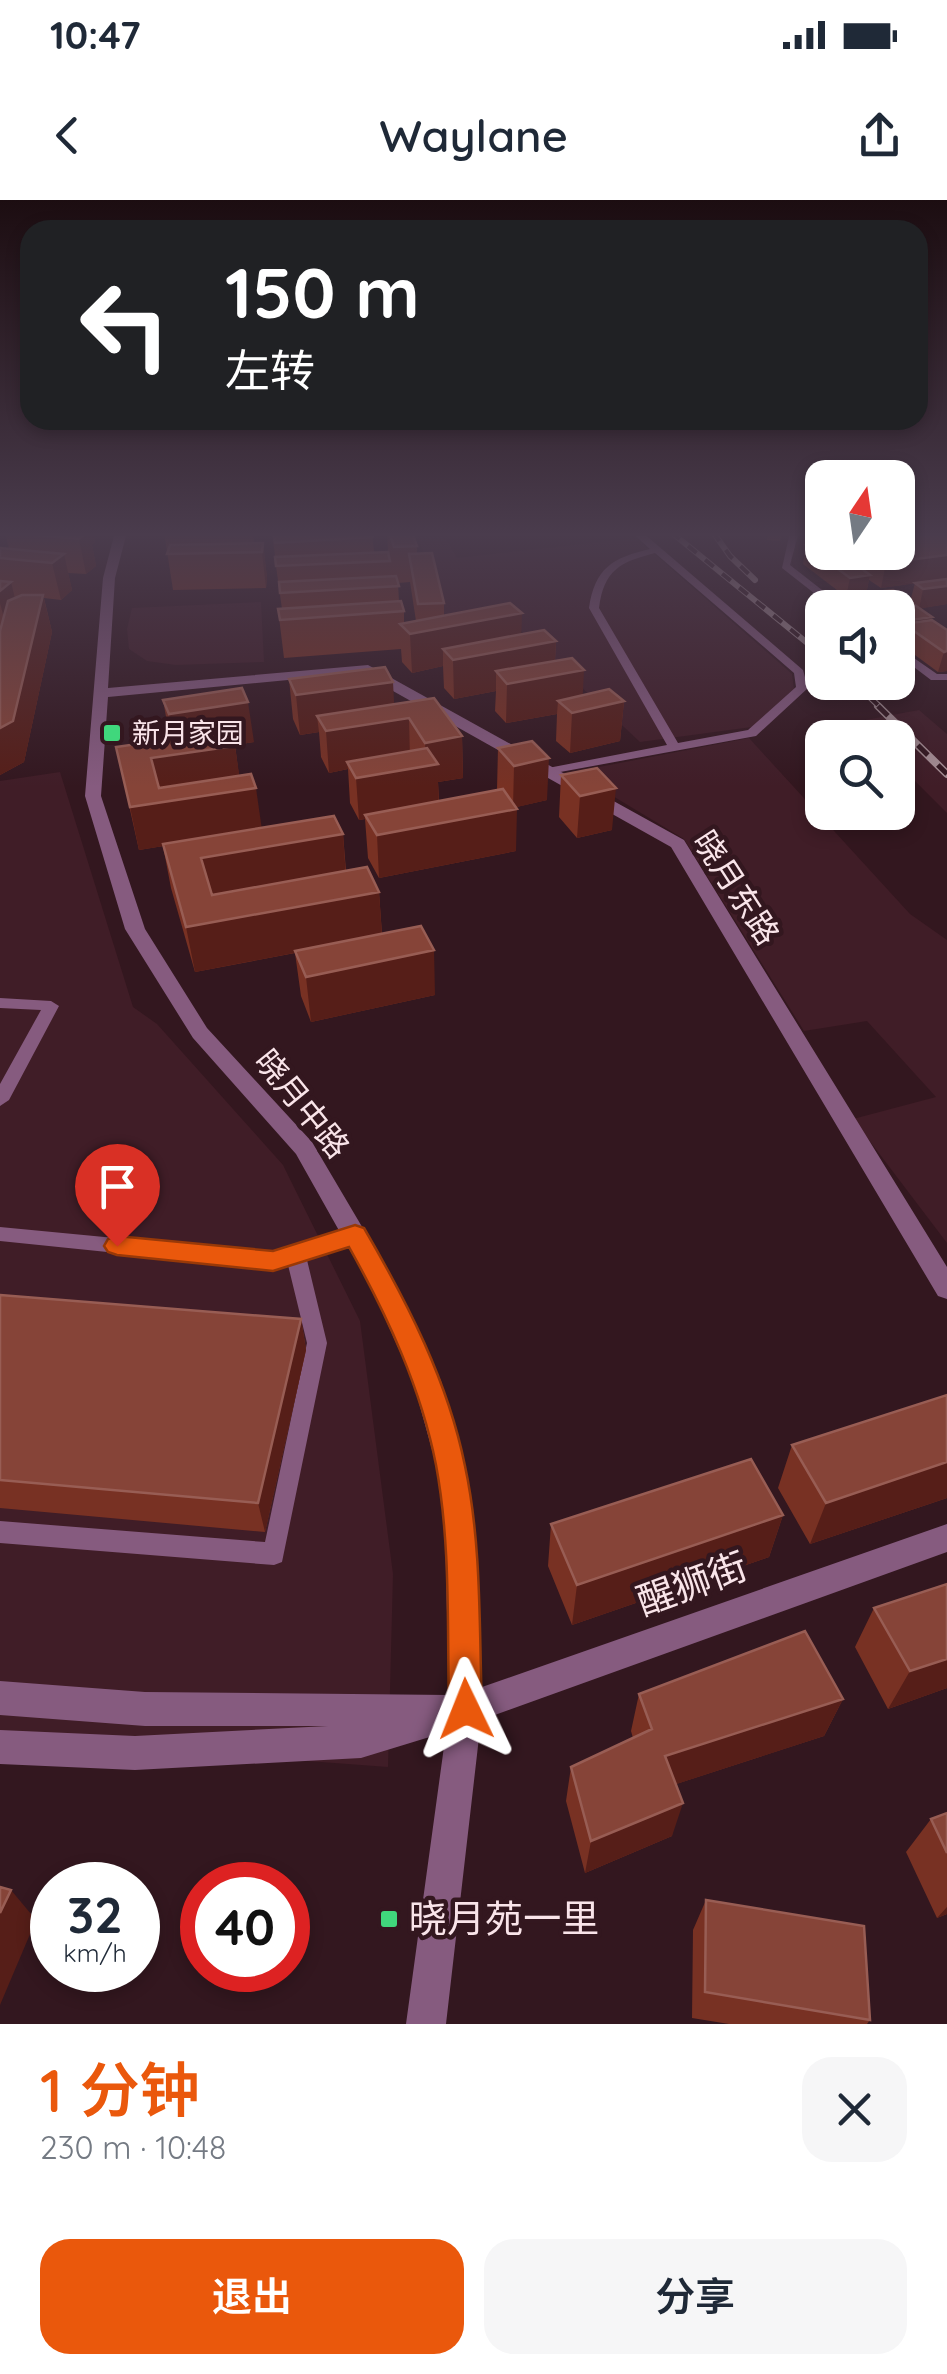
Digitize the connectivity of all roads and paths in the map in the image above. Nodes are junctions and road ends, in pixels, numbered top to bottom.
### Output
1 (107, 617) edge
2 (599, 617) edge
3 (735, 617) edge
4 (915, 663) edge
5 (947, 676) edge
6 (101, 694) junction
7 (675, 748) junction
8 (548, 772) junction
9 (0, 1003) edge
10 (0, 1100) edge
11 (0, 1234) edge
12 (355, 1235) junction
13 (296, 1256) junction
14 (947, 1290) edge
15 (0, 1532) edge
16 (947, 1538) edge
17 (0, 1698) edge
18 (466, 1709) junction
19 (0, 1747) edge
20 (426, 2024) edge

1 - 6 street, 晓月中路
2 - 7 street
3 - 7 street
4 - 5 street
6 - 8 street, 晓月东路
6 - 12 street, 晓月中路
7 - 8 street
8 - 14 street, 晓月东路
9 - 10 street
11 - 13 street
12 - 13 street
12 - 18 street, 晓月中路
13 - 15 street
16 - 18 street, 醒狮街
17 - 18 street, 醒狮街
18 - 19 street, 醒狮街
18 - 20 street, 晓月中路

